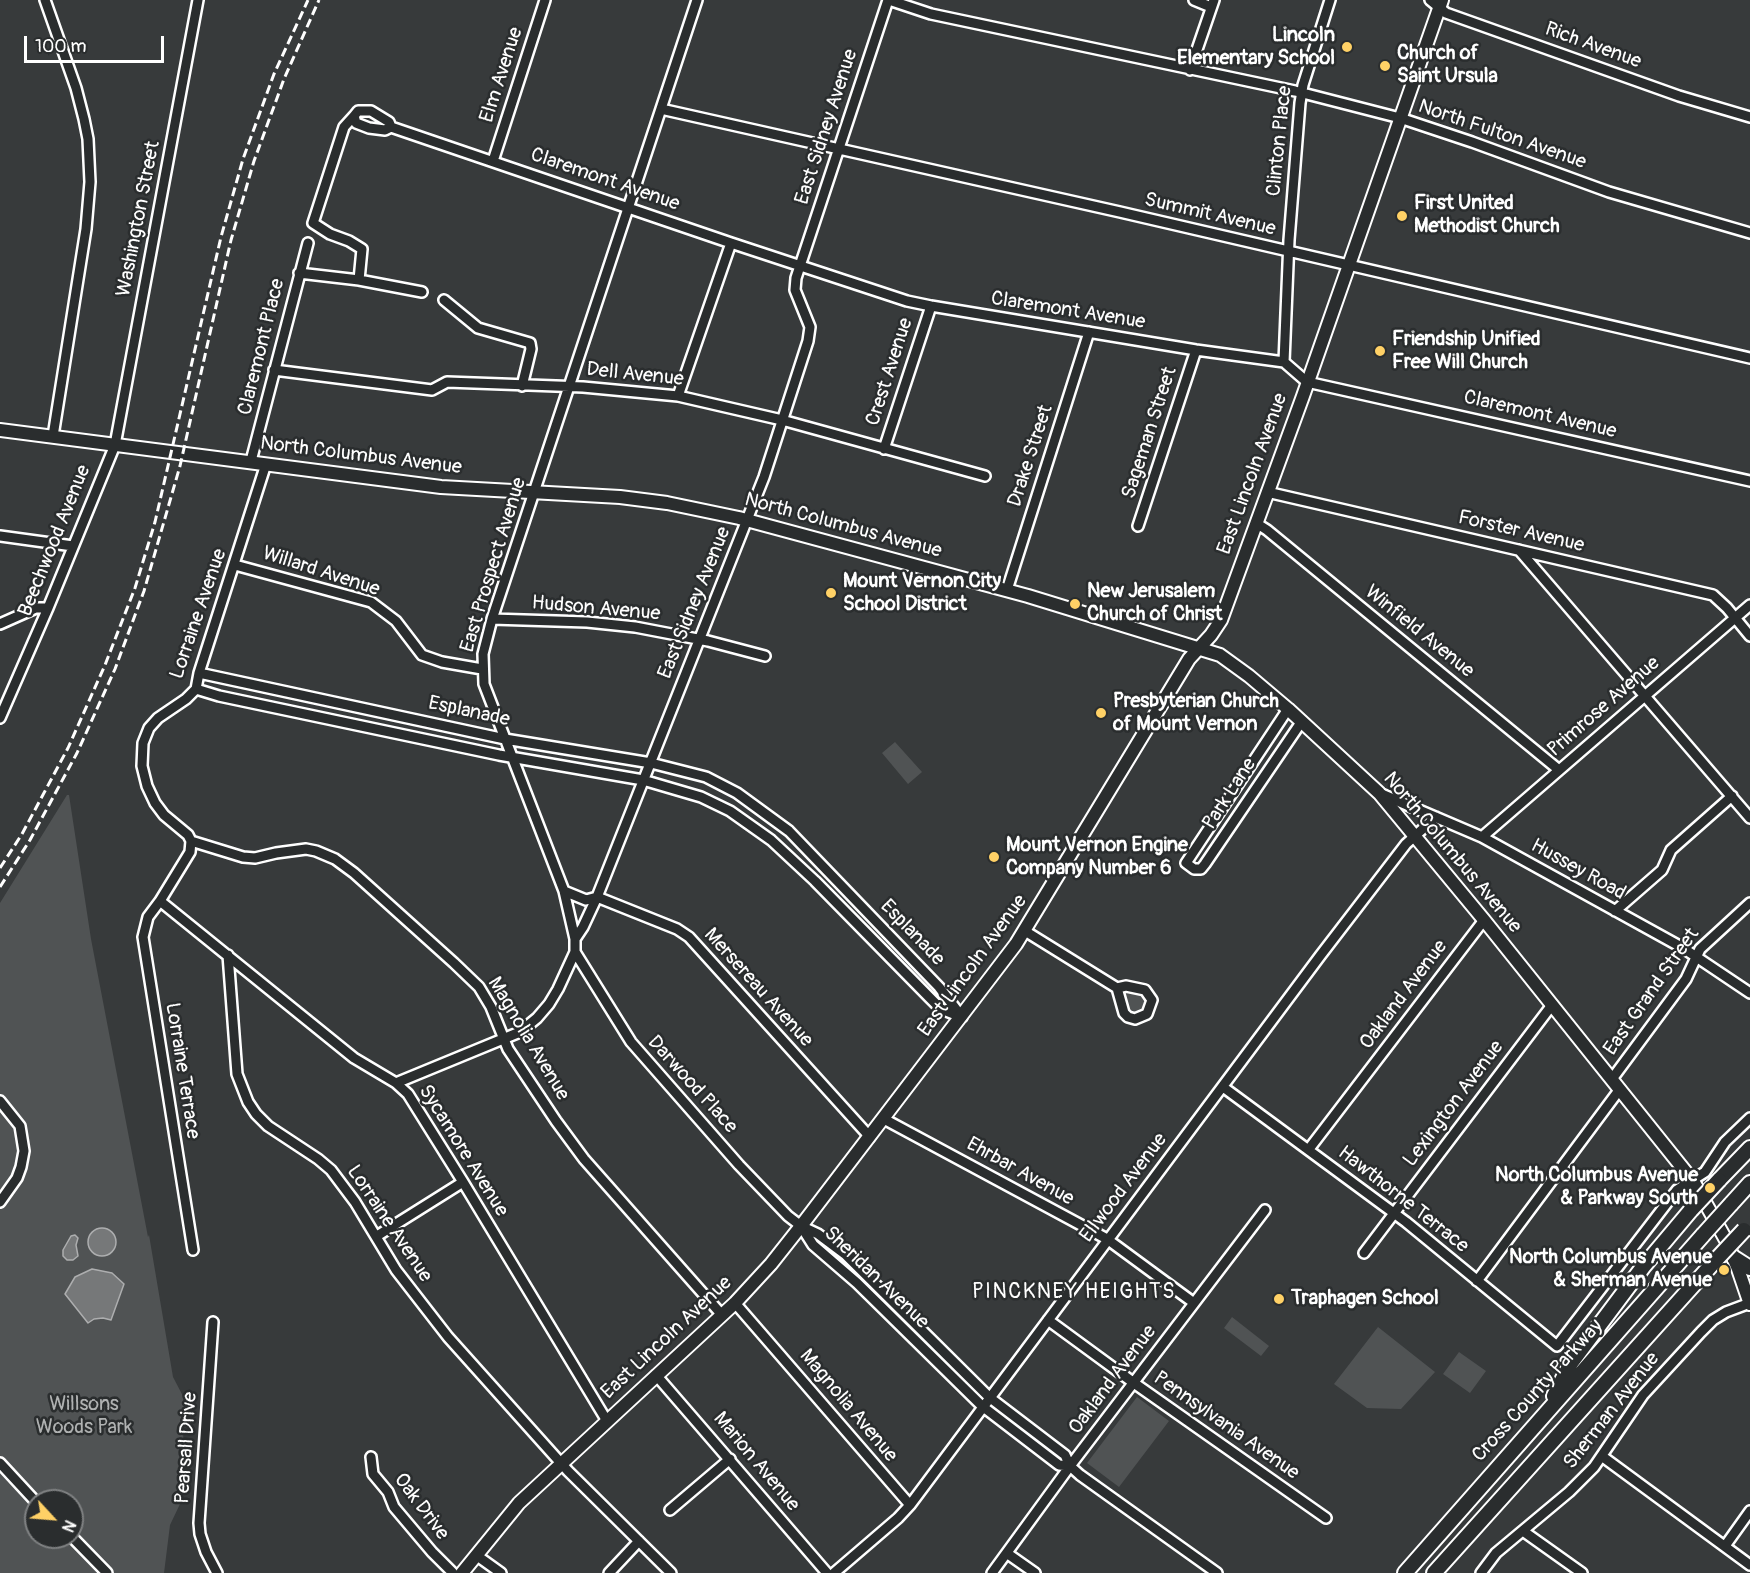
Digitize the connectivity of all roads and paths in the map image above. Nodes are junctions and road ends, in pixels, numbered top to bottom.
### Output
1 (45, 0) edge
2 (198, 0) edge
3 (545, 0) edge
4 (697, 0) edge
5 (889, 0) edge
6 (1194, 0) edge
7 (1330, 0) edge
8 (1437, 3) edge
9 (1212, 4) edge
10 (1190, 70) junction
11 (1302, 94) junction
12 (661, 109) junction
13 (354, 116) junction
14 (1750, 117) edge
15 (1400, 118) junction
16 (391, 127) junction
17 (838, 150) junction
18 (493, 161) junction
19 (628, 207) junction
20 (1750, 233) edge
21 (308, 243) dead end
22 (731, 243) junction
23 (1288, 252) junction
24 (800, 264) junction
25 (1349, 266) junction
26 (299, 273) junction
27 (359, 280) junction
28 (422, 292) dead end
29 (444, 300) dead end
30 (931, 306) junction
31 (1089, 332) junction
32 (1196, 350) junction
33 (1750, 358) edge
34 (1284, 362) junction
35 (274, 370) junction
36 (1307, 382) junction
37 (522, 386) junction
38 (570, 386) junction
39 (678, 396) junction
40 (782, 420) junction
41 (0, 430) edge
42 (53, 436) junction
43 (115, 445) junction
44 (884, 449) junction
45 (251, 461) junction
46 (266, 464) junction
47 (985, 476) dead end
48 (1750, 481) edge
49 (535, 491) junction
50 (1267, 492) junction
51 (748, 521) junction
52 (1256, 523) junction
53 (1138, 526) dead end
54 (0, 536) edge
55 (73, 546) junction
56 (1519, 550) junction
57 (235, 565) junction
58 (1007, 590) junction
59 (1750, 605) edge
60 (48, 608) junction
61 (1735, 618) junction
62 (492, 619) junction
63 (0, 624) edge
64 (1750, 636) edge
65 (700, 639) junction
66 (1199, 648) junction
67 (765, 656) dead end
68 (482, 669) junction
69 (199, 673) junction
70 (196, 689) junction
71 (1645, 695) junction
72 (1288, 709) junction
73 (0, 718) edge
74 (1302, 721) junction
75 (505, 739) junction
76 (512, 756) junction
77 (651, 763) junction
78 (1559, 770) junction
79 (643, 780) junction
80 (1379, 793) junction
81 (1732, 796) junction
82 (1436, 817) junction
83 (1750, 818) edge
84 (1415, 836) junction
85 (1482, 837) junction
86 (191, 841) junction
87 (564, 891) junction
88 (597, 897) junction
89 (160, 901) junction
90 (1750, 903) edge
91 (1615, 911) junction
92 (1484, 920) junction
93 (1025, 931) junction
94 (575, 939) junction
95 (574, 952) junction
96 (228, 955) junction
97 (1697, 957) junction
98 (1117, 988) dead end
99 (1750, 993) edge
100 (1552, 1005) junction
101 (962, 1017) junction
102 (503, 1039) junction
103 (396, 1083) junction
104 (1616, 1084) junction
105 (1223, 1087) junction
106 (0, 1101) edge
107 (1750, 1118) edge
108 (884, 1119) junction
109 (870, 1137) junction
110 (1750, 1148) edge
111 (1309, 1149) junction
112 (1693, 1181) junction
113 (463, 1182) junction
114 (1750, 1183) edge
115 (0, 1202) edge
116 (1265, 1210) dead end
117 (1394, 1213) junction
118 (801, 1226) junction
119 (1747, 1226) edge
120 (377, 1236) junction
121 (1107, 1239) junction
122 (193, 1250) dead end
123 (1364, 1253) dead end
124 (1734, 1258) junction
125 (1750, 1268) edge
126 (1477, 1281) junction
127 (735, 1302) junction
128 (1194, 1303) junction
129 (1750, 1304) edge
130 (722, 1315) junction
131 (1048, 1320) junction
132 (213, 1322) dead end
133 (656, 1375) junction
134 (1134, 1383) junction
135 (988, 1397) junction
136 (982, 1406) junction
137 (1545, 1413) junction
138 (607, 1420) junction
139 (371, 1457) dead end
140 (1603, 1457) junction
141 (730, 1459) junction
142 (0, 1463) edge
143 (561, 1463) junction
144 (1070, 1466) junction
145 (24, 1489) edge
146 (910, 1505) junction
147 (670, 1510) dead end
148 (1750, 1511) edge
149 (1326, 1518) dead end
150 (1523, 1531) junction
151 (1469, 1535) junction
152 (639, 1541) junction
153 (1725, 1546) junction
154 (84, 1549) edge
155 (1008, 1554) junction
156 (476, 1555) junction
157 (1750, 1564) edge
158 (107, 1573) edge
159 (217, 1573) edge
160 (453, 1573) edge
161 (462, 1573) edge
162 (501, 1573) edge
163 (609, 1573) edge
164 (671, 1573) edge
165 (827, 1573) edge
166 (834, 1573) edge
167 (992, 1573) edge
168 (1035, 1573) edge
169 (1218, 1573) edge
170 (1405, 1573) edge
171 (1434, 1573) edge
172 (1446, 1573) edge
173 (1481, 1573) edge
174 (1582, 1573) edge

1 - 42 street
2 - 43 street, Washington Street
3 - 18 street, Elm Avenue
4 - 12 street, East Prospect Avenue
5 - 10 street, North Fulton Avenue
5 - 17 street, East Sidney Avenue
6 - 9 street
7 - 11 street, Clinton Place
8 - 14 street, Rich Avenue
8 - 15 main road, East Lincoln Avenue
9 - 10 street
10 - 11 street, North Fulton Avenue
11 - 15 street, North Fulton Avenue
11 - 23 street, Clinton Place
12 - 17 street, Summit Avenue
12 - 19 street, East Prospect Avenue
13 - 16 street, Claremont Avenue
13 - 16 street, Claremont Avenue
13 - 27 street
15 - 20 street, North Fulton Avenue
15 - 25 main road, East Lincoln Avenue
16 - 18 street, Claremont Avenue
17 - 23 street, Summit Avenue
17 - 24 street, East Sidney Avenue
18 - 19 street, Claremont Avenue
19 - 22 street, Claremont Avenue
19 - 38 street, East Prospect Avenue
21 - 26 street, Claremont Place
22 - 24 street, Claremont Avenue
22 - 39 street
23 - 25 street, Summit Avenue
23 - 34 street, Clinton Place
24 - 30 street, Claremont Avenue
24 - 40 street, East Sidney Avenue
25 - 33 street, Summit Avenue
25 - 36 main road, East Lincoln Avenue
26 - 27 street
26 - 35 street, Claremont Place
27 - 28 street
29 - 37 street
30 - 31 street, Claremont Avenue
30 - 44 street, Crest Avenue
31 - 32 street, Claremont Avenue
31 - 58 street, Drake Street
32 - 34 street, Claremont Avenue
32 - 53 street, Sageman Street
34 - 36 street, Claremont Avenue
35 - 37 street, Dell Avenue
35 - 45 street, Claremont Place
36 - 48 street, Claremont Avenue
36 - 50 main road, East Lincoln Avenue
37 - 38 street, Dell Avenue
38 - 39 street, Dell Avenue
38 - 49 street, East Prospect Avenue
39 - 40 street, Dell Avenue
40 - 44 street, Dell Avenue
40 - 51 street, East Sidney Avenue
41 - 42 main road, North Columbus Avenue
42 - 43 main road, North Columbus Avenue
43 - 45 main road, North Columbus Avenue
43 - 55 street, Beechwood Avenue
44 - 47 street, Dell Avenue
45 - 46 main road, North Columbus Avenue
46 - 49 main road, North Columbus Avenue
46 - 57 street, Lorraine Avenue
49 - 51 main road, North Columbus Avenue
49 - 62 street, East Prospect Avenue
50 - 52 main road, East Lincoln Avenue
50 - 56 street, Forster Avenue
51 - 58 main road, North Columbus Avenue
51 - 65 street, East Sidney Avenue
52 - 66 main road, East Lincoln Avenue
52 - 78 street, Winfield Avenue
54 - 55 street
55 - 60 street, Beechwood Avenue
56 - 61 street, Forster Avenue
56 - 71 street
57 - 68 street, Willard Avenue
57 - 69 street, Lorraine Avenue
58 - 66 main road, North Columbus Avenue
59 - 61 street, Primrose Avenue
60 - 63 street
60 - 73 street, Beechwood Avenue
61 - 64 street, Forster Avenue
61 - 71 street, Primrose Avenue
62 - 65 street, Hudson Avenue
62 - 68 street, East Prospect Avenue
65 - 67 street, Hudson Avenue
65 - 77 street, East Sidney Avenue
66 - 72 main road, North Columbus Avenue
66 - 93 main road, East Lincoln Avenue
68 - 75 street, East Prospect Avenue
69 - 70 street, Lorraine Avenue
69 - 75 street, Esplanade
70 - 76 street, Esplanade
70 - 86 street, Lorraine Avenue
71 - 78 street, Primrose Avenue
71 - 81 street
72 - 74 main road, North Columbus Avenue
72 - 74 street, Park Lane
74 - 80 main road, North Columbus Avenue
75 - 76 street, East Prospect Avenue
75 - 77 street, Esplanade
76 - 79 street, Esplanade
76 - 87 street, East Prospect Avenue
77 - 79 street, East Sidney Avenue
77 - 101 street, Esplanade
78 - 85 street, Primrose Avenue
79 - 88 street, East Sidney Avenue
79 - 101 street, Esplanade
80 - 82 street, Hussey Road
80 - 84 main road, North Columbus Avenue
81 - 83 street
81 - 91 street
82 - 84 street, Ellwood Avenue
82 - 85 street, Hussey Road
84 - 92 main road, North Columbus Avenue
84 - 105 street, Ellwood Avenue
85 - 91 street, Hussey Road
86 - 89 street
86 - 102 street, Magnolia Avenue
87 - 88 street, Mersereau Avenue
87 - 94 street, East Prospect Avenue
88 - 94 street, East Sidney Avenue
88 - 109 street, Mersereau Avenue
89 - 96 street
89 - 122 street, Lorraine Terrace
90 - 97 street, East Grand Street
91 - 97 street, Hussey Road
92 - 100 main road, North Columbus Avenue
92 - 111 street, Oakland Avenue
93 - 98 street
93 - 101 main road, East Lincoln Avenue
94 - 95 street, East Prospect Avenue
95 - 102 street, East Prospect Avenue
95 - 118 street, Darwood Place
96 - 103 street, Sycamore Avenue
96 - 120 street, Lorraine Avenue
97 - 99 street, Hussey Road
97 - 104 street, East Grand Street
100 - 104 main road, North Columbus Avenue
100 - 117 street, Lexington Avenue
101 - 108 main road, East Lincoln Avenue
102 - 103 street, East Prospect Avenue
102 - 130 street, Magnolia Avenue
103 - 113 street, Sycamore Avenue
104 - 112 main road, North Columbus Avenue
104 - 126 street, East Grand Street
105 - 111 street, Hawthorne Terrace
105 - 121 street, Ellwood Avenue
106 - 115 street
107 - 112 street
108 - 109 main road, East Lincoln Avenue
108 - 121 street, Ehrbar Avenue
109 - 118 main road, East Lincoln Avenue
110 - 137 highway, bridge
111 - 117 street, Hawthorne Terrace
112 - 124 main road, North Columbus Avenue
112 - 126 street, Hawthorne Terrace
113 - 120 street
113 - 138 street, Sycamore Avenue
114 - 137 highway, Cross County Parkway, bridge
116 - 128 street, Oakland Avenue
117 - 123 street, Lexington Avenue
117 - 126 street, Hawthorne Terrace
118 - 127 main road, East Lincoln Avenue
118 - 135 street, Sheridan Avenue
118 - 136 street, Sheridan Avenue
119 - 151 highway, bridge
120 - 143 street, Lorraine Avenue
121 - 128 street, Ehrbar Avenue
121 - 131 street, Ellwood Avenue
124 - 125 highway
124 - 129 main road, North Columbus Avenue
127 - 130 main road, East Lincoln Avenue
127 - 146 street, Magnolia Avenue
128 - 134 street, Oakland Avenue
129 - 140 street, Sherman Avenue
130 - 133 main road, East Lincoln Avenue
131 - 134 street, Pennsylvania Avenue
131 - 135 street, Ellwood Avenue
132 - 159 street, Pearsall Drive
133 - 138 main road, East Lincoln Avenue
133 - 141 street, Marion Avenue
134 - 144 street, Oakland Avenue
134 - 149 street, Pennsylvania Avenue
135 - 136 street, Ellwood Avenue
135 - 144 street, Sheridan Avenue
136 - 144 street, Sheridan Avenue
136 - 146 street, Ellwood Avenue
137 - 170 highway, Cross County Parkway
138 - 143 main road, East Lincoln Avenue
139 - 160 street, Oak Drive
140 - 150 street, Sherman Avenue
140 - 153 street
141 - 147 street
141 - 165 street, Marion Avenue
142 - 145 street
143 - 152 street, Lorraine Avenue
143 - 156 main road, East Lincoln Avenue
144 - 155 street, Oakland Avenue
144 - 169 street, Sheridan Avenue
146 - 166 street, Ellwood Avenue
148 - 153 street
150 - 173 street, Sherman Avenue
150 - 174 street
151 - 171 highway
151 - 172 highway
152 - 163 street
152 - 164 street, Lorraine Avenue
153 - 157 street
154 - 158 street
155 - 167 street, Oakland Avenue
155 - 168 street
156 - 161 main road, East Lincoln Avenue
156 - 162 street

